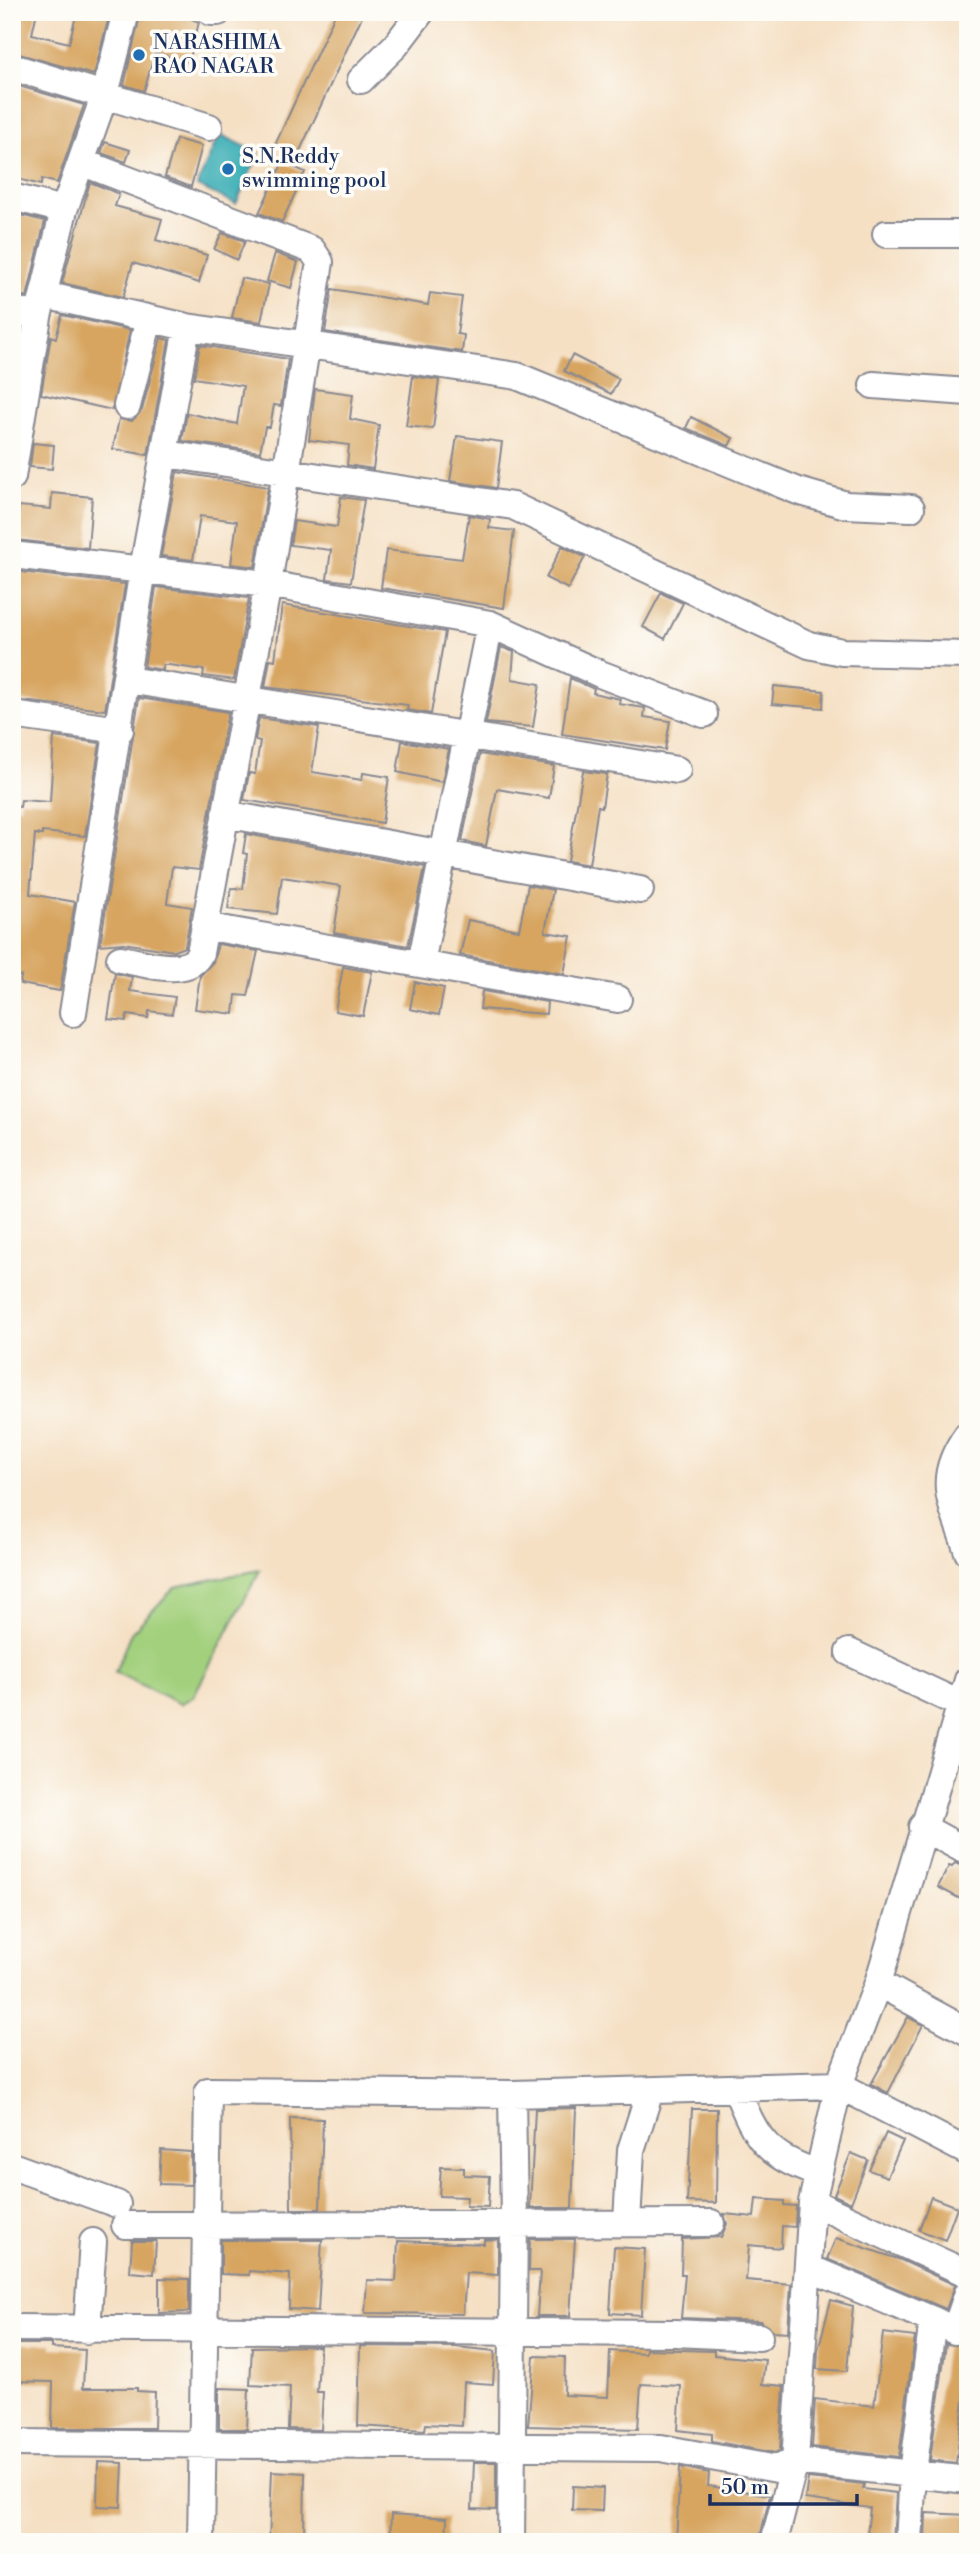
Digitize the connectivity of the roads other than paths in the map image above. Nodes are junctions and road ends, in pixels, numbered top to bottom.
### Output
1 (126, 12) edge
2 (211, 12) edge
3 (218, 12) edge
4 (421, 12) edge
5 (12, 67) edge
6 (361, 80) dead end
7 (105, 94) junction
8 (209, 127) dead end
9 (80, 162) junction
10 (12, 197) edge
11 (64, 210) junction
12 (886, 234) dead end
13 (968, 234) edge
14 (41, 306) junction
15 (12, 309) edge
16 (149, 319) junction
17 (187, 327) junction
18 (307, 345) junction
19 (873, 385) dead end
20 (968, 393) edge
21 (127, 406) dead end
22 (166, 454) junction
23 (286, 474) junction
24 (12, 477) edge
25 (911, 508) dead end
26 (12, 555) edge
27 (144, 569) junction
28 (268, 584) junction
29 (490, 624) junction
30 (968, 655) edge
31 (128, 680) junction
32 (246, 699) junction
33 (704, 714) dead end
34 (12, 715) edge
35 (120, 730) junction
36 (468, 736) junction
37 (677, 770) dead end
38 (225, 814) junction
39 (444, 854) junction
40 (640, 890) dead end
41 (205, 926) junction
42 (120, 959) dead end
43 (421, 963) junction
44 (618, 999) dead end
45 (73, 1013) dead end
46 (968, 1434) edge
47 (964, 1526) edge
48 (849, 1652) dead end
49 (966, 1697) edge
50 (922, 1827) junction
51 (968, 1852) edge
52 (877, 1983) junction
53 (968, 2032) edge
54 (839, 2085) junction
55 (736, 2089) junction
56 (650, 2091) junction
57 (512, 2094) junction
58 (968, 2152) edge
59 (12, 2166) edge
60 (817, 2173) junction
61 (812, 2202) junction
62 (514, 2221) junction
63 (627, 2222) junction
64 (711, 2223) dead end
65 (206, 2224) junction
66 (93, 2242) dead end
67 (809, 2268) junction
68 (968, 2274) edge
69 (968, 2293) edge
70 (12, 2328) edge
71 (87, 2330) junction
72 (205, 2331) junction
73 (952, 2331) edge
74 (513, 2332) junction
75 (759, 2337) dead end
76 (12, 2443) edge
77 (201, 2445) junction
78 (512, 2445) junction
79 (795, 2461) junction
80 (913, 2472) junction
81 (967, 2472) edge
82 (201, 2542) edge
83 (511, 2542) edge
84 (774, 2542) edge
85 (909, 2542) edge

1 - 7 street
2 - 3 street
4 - 6 street
5 - 7 street
7 - 8 street
7 - 9 street
9 - 11 street
9 - 18 street
10 - 11 street
11 - 14 street
12 - 13 street
14 - 15 street
14 - 16 street
14 - 24 street
16 - 17 street
16 - 21 street
17 - 18 street
17 - 22 street
18 - 23 street
18 - 25 street
19 - 20 street
22 - 23 street
22 - 27 street
23 - 28 street
23 - 30 street
26 - 27 street
27 - 28 street
27 - 31 street
28 - 29 street
28 - 32 street
29 - 33 street
29 - 36 street
31 - 32 street
31 - 35 street
32 - 36 street
32 - 38 street
34 - 35 street
35 - 45 street
36 - 37 street
36 - 39 street
38 - 39 street
38 - 41 street
39 - 40 street
39 - 43 street
41 - 42 street
41 - 43 street
43 - 44 street
46 - 47 street
48 - 49 street
49 - 50 street
50 - 51 street
50 - 52 street
52 - 53 street
52 - 54 street
54 - 55 street
54 - 58 street
54 - 60 street
55 - 56 street
55 - 60 street
56 - 57 street
56 - 63 street
57 - 62 street
57 - 65 street
59 - 65 street
60 - 61 street
61 - 67 street
61 - 68 street
62 - 63 street
62 - 65 street
62 - 74 street
63 - 64 street
65 - 72 street
66 - 71 street
67 - 73 street
67 - 79 street
69 - 73 street
70 - 71 street
71 - 72 street
72 - 74 street
72 - 77 street
73 - 80 street
74 - 75 street
74 - 78 street
76 - 77 street
77 - 78 street
77 - 82 street
78 - 79 street
78 - 83 street
79 - 80 street
79 - 84 street
80 - 81 street
80 - 85 street

